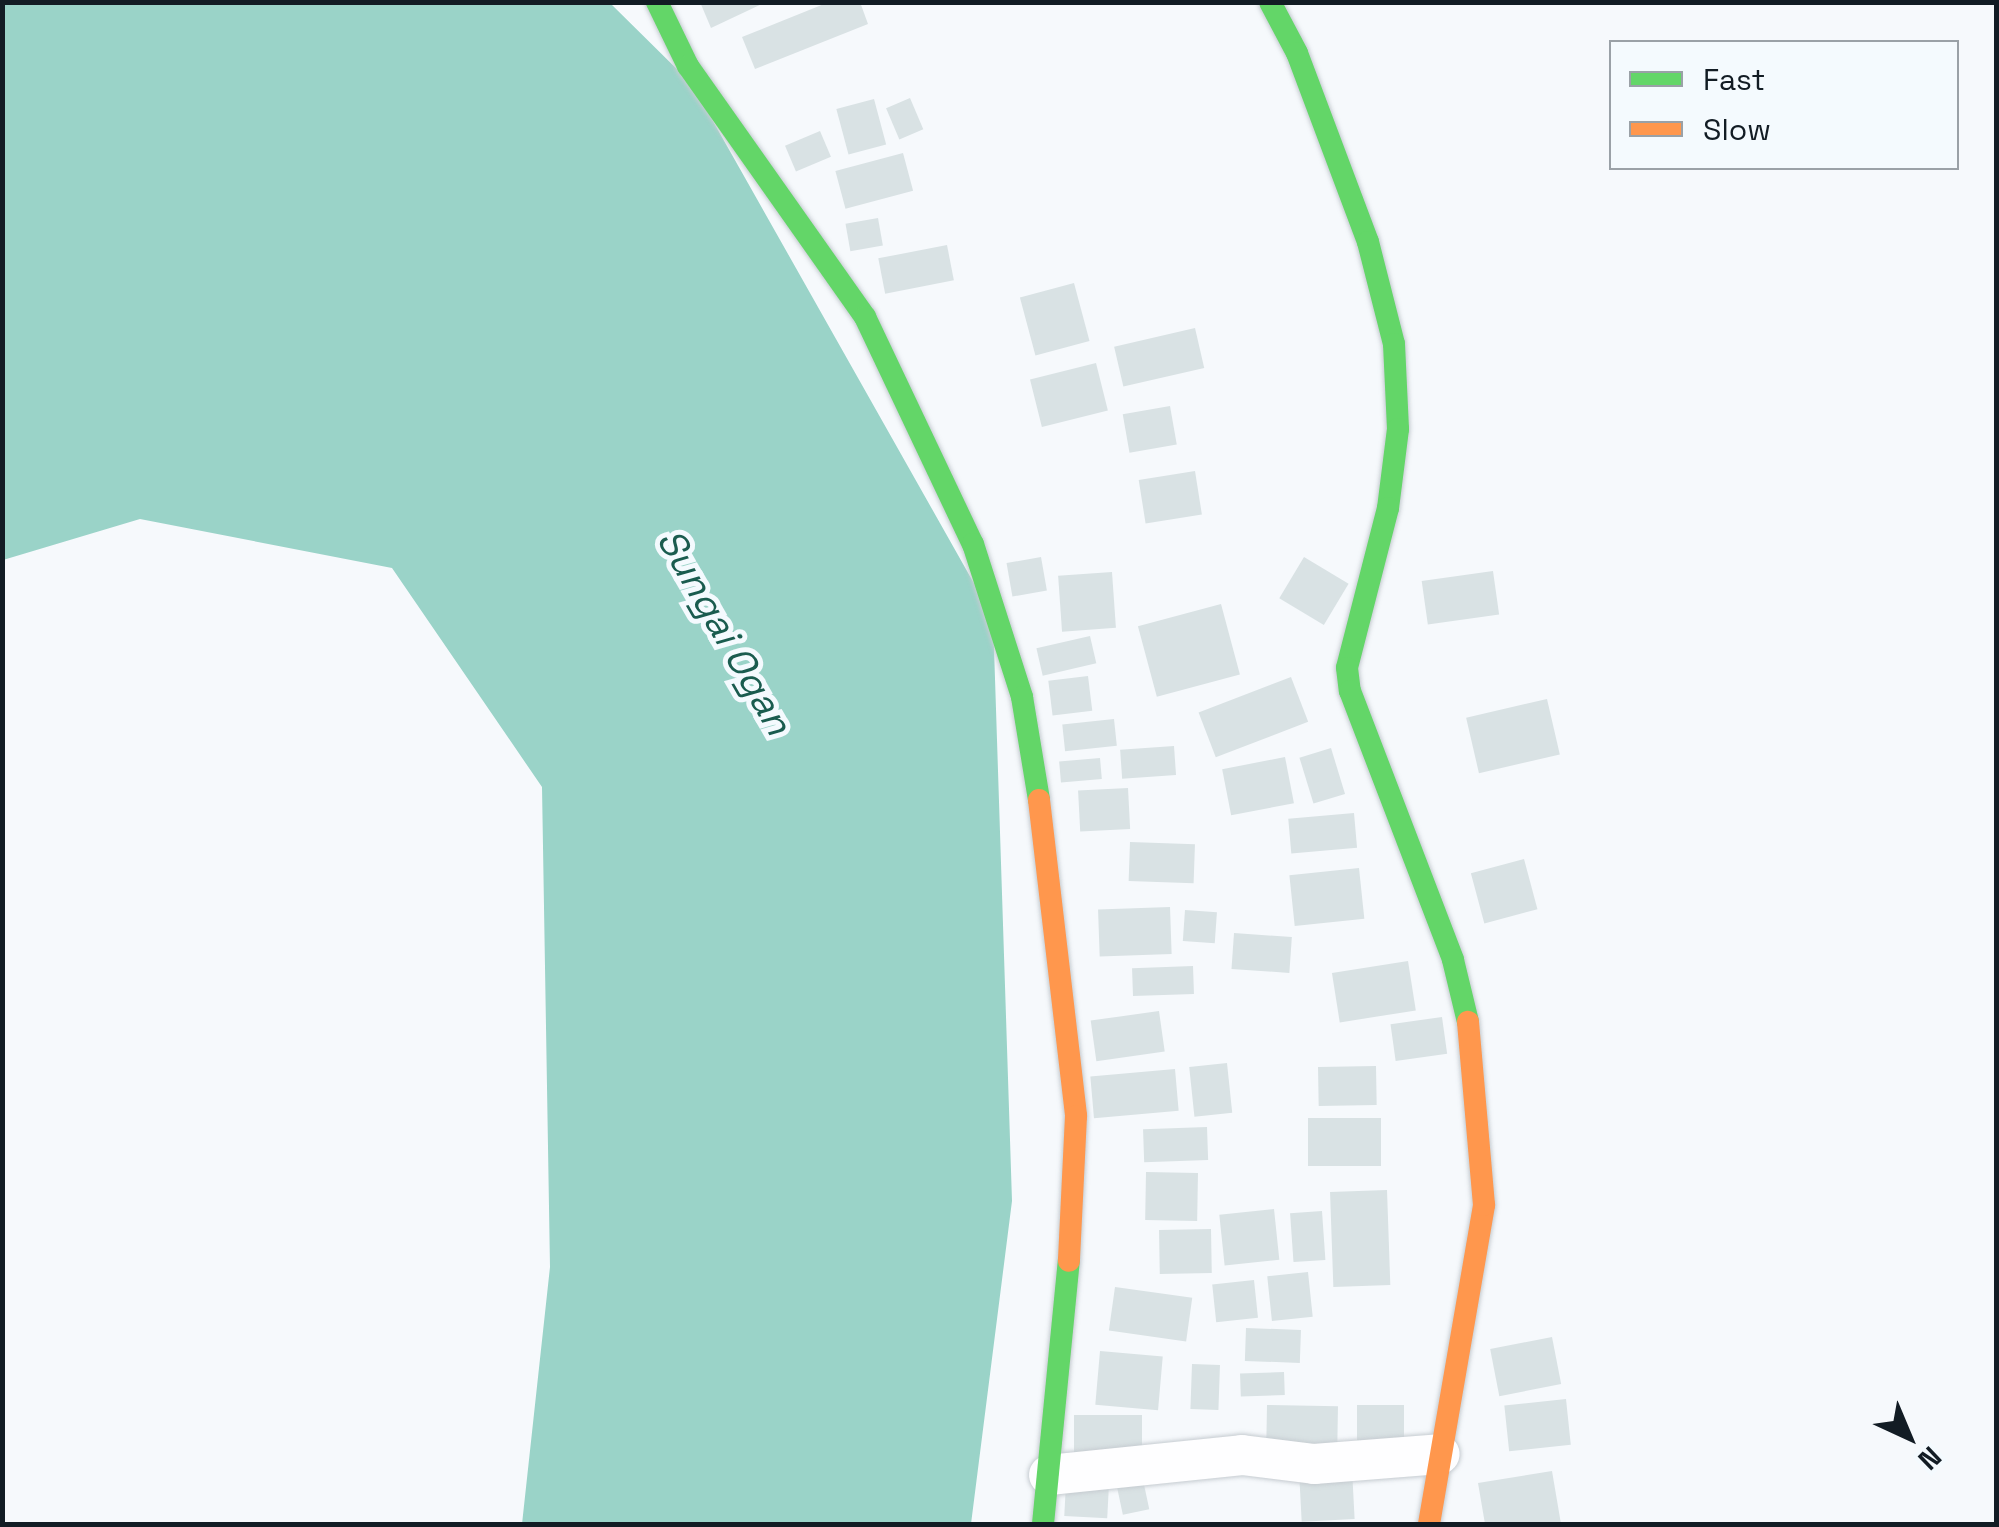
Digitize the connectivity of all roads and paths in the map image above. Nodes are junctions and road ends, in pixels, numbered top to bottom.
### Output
1 (658, 2) edge
2 (1270, 2) edge
3 (1440, 1454) junction
4 (1049, 1475) junction
5 (1044, 1524) edge
6 (1429, 1524) edge

1 - 4 street
2 - 3 street
3 - 4 street
3 - 6 street
4 - 5 street

